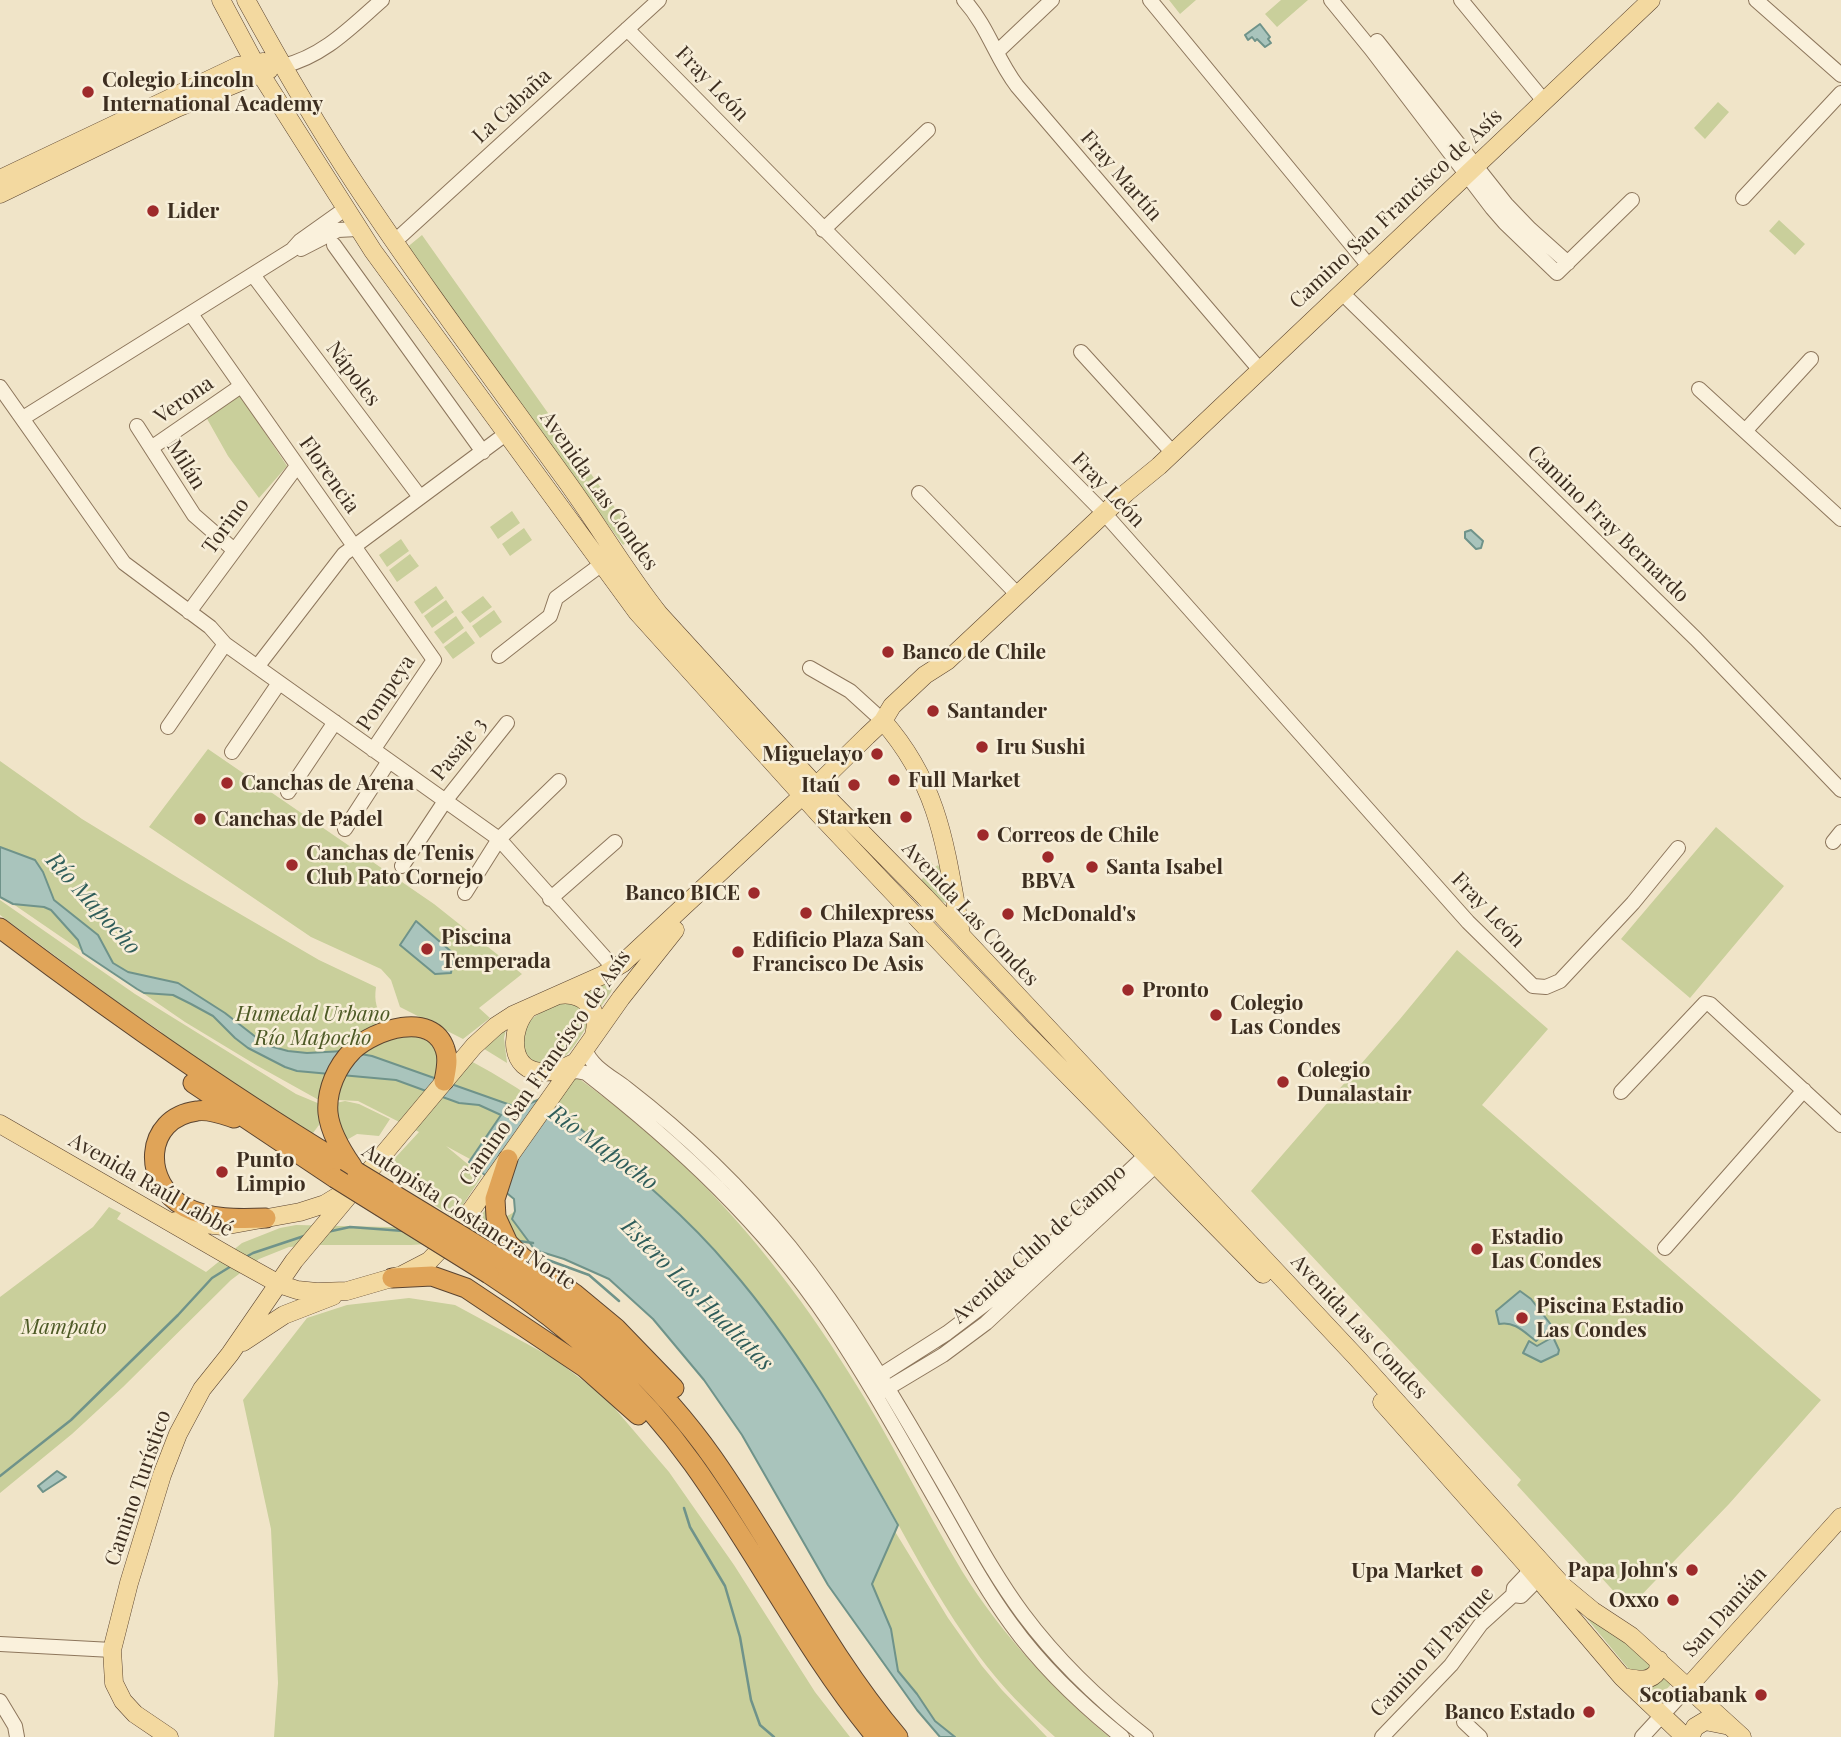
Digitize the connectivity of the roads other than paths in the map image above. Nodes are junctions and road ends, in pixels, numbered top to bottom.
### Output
1 (221, 0) edge
2 (246, 0) edge
3 (382, 0) edge
4 (659, 0) edge
5 (964, 0) edge
6 (1052, 0) edge
7 (1150, 0) edge
8 (1461, 0) edge
9 (1651, 0) edge
10 (1756, 0) edge
11 (1333, 3) edge
12 (627, 29) junction
13 (239, 34) junction
14 (265, 34) junction
15 (997, 52) junction
16 (283, 66) junction
17 (256, 68) junction
18 (1841, 75) edge
19 (1841, 93) edge
20 (1544, 101) junction
21 (928, 130) dead end
22 (1471, 170) junction
23 (0, 179) edge
24 (0, 194) edge
25 (1743, 198) dead end
26 (1632, 200) dead end
27 (345, 209) junction
28 (383, 225) junction
29 (357, 229) junction
30 (823, 230) junction
31 (394, 242) junction
32 (334, 245) dead end
33 (292, 250) junction
34 (1369, 266) junction
35 (253, 275) junction
36 (1341, 292) junction
37 (191, 314) junction
38 (1081, 352) dead end
39 (1811, 359) dead end
40 (1260, 370) junction
41 (241, 386) junction
42 (0, 387) edge
43 (1699, 389) dead end
44 (23, 418) junction
45 (137, 426) dead end
46 (1745, 431) junction
47 (507, 433) junction
48 (151, 448) junction
49 (483, 452) junction
50 (1173, 453) junction
51 (525, 459) junction
52 (554, 464) junction
53 (297, 466) junction
54 (919, 493) dead end
55 (420, 497) junction
56 (1104, 513) junction
57 (1841, 519) edge
58 (353, 547) junction
59 (234, 550) junction
60 (603, 564) junction
61 (1018, 594) junction
62 (189, 612) junction
63 (225, 644) junction
64 (499, 656) dead end
65 (434, 660) joint
66 (257, 667) junction
67 (810, 668) dead end
68 (279, 683) junction
69 (883, 721) junction
70 (335, 722) junction
71 (507, 723) dead end
72 (168, 727) dead end
73 (373, 750) junction
74 (232, 752) dead end
75 (389, 761) junction
76 (559, 781) dead end
77 (1841, 790) edge
78 (809, 791) junction
79 (288, 792) dead end
80 (444, 801) junction
81 (818, 813) junction
82 (345, 829) dead end
83 (499, 839) junction
84 (615, 842) dead end
85 (1678, 848) dead end
86 (402, 866) dead end
87 (464, 893) dead end
88 (550, 899) junction
89 (0, 928) edge
90 (961, 934) junction
91 (0, 944) edge
92 (614, 968) junction
93 (558, 996) junction
94 (621, 998) junction
95 (994, 999) junction
96 (1021, 1000) junction
97 (531, 1006) junction
98 (581, 1055) junction
99 (444, 1081) junction
100 (1804, 1090) junction
101 (1621, 1091) dead end
102 (0, 1124) edge
103 (1841, 1125) edge
104 (258, 1128) junction
105 (508, 1159) junction
106 (1151, 1160) junction
107 (348, 1174) junction
108 (266, 1218) junction
109 (166, 1219) junction
110 (1665, 1248) dead end
111 (254, 1274) junction
112 (392, 1278) junction
113 (279, 1284) junction
114 (347, 1291) junction
115 (1005, 1297) junction
116 (262, 1307) junction
117 (934, 1342) junction
118 (230, 1354) junction
119 (943, 1355) junction
120 (885, 1381) junction
121 (876, 1396) junction
122 (1841, 1517) edge
123 (741, 1519) junction
124 (1534, 1574) junction
125 (1, 1649) edge
126 (113, 1650) junction
127 (1659, 1660) junction
128 (1622, 1677) junction
129 (1688, 1687) junction
130 (0, 1701) edge
131 (1661, 1716) junction
132 (1464, 1722) dead end
133 (1736, 1732) edge
134 (17, 1737) edge
135 (169, 1737) edge
136 (876, 1737) edge
137 (898, 1737) edge
138 (1122, 1737) edge
139 (1146, 1737) edge
140 (1381, 1737) edge
141 (1480, 1737) edge
142 (1642, 1737) edge
143 (1688, 1737) edge

1 - 13 main road, Avenida Las Condes
2 - 14 main road, Avenida Las Condes
3 - 16 street
4 - 12 street, La Cabaña
5 - 15 street, Fray Martín
6 - 15 street
7 - 34 street
8 - 20 street
9 - 20 main road, Camino San Francisco de Asís
10 - 18 street
11 - 22 street
12 - 30 street, Fray León
12 - 31 street, La Cabaña
13 - 14 main road
13 - 17 main road, Avenida Las Condes
14 - 16 main road, Avenida Las Condes
15 - 40 street, Fray Martín
16 - 17 main road
16 - 28 main road, Avenida Las Condes
17 - 23 main road
17 - 24 main road
17 - 27 main road, Avenida Las Condes
19 - 25 street
20 - 22 main road, Camino San Francisco de Asís
21 - 30 street
22 - 26 street
22 - 34 main road, Camino San Francisco de Asís
27 - 28 main road
27 - 29 main road, Avenida Las Condes
27 - 33 street
28 - 31 main road, Avenida Las Condes
29 - 33 street
29 - 47 main road, Avenida Las Condes
30 - 56 street, Fray León
31 - 52 main road, Avenida Las Condes
32 - 49 street
33 - 35 street
34 - 36 main road, Camino San Francisco de Asís
35 - 37 street
35 - 55 street, Nápoles
36 - 40 main road, Camino San Francisco de Asís
36 - 77 street, Camino Fray Bernardo
37 - 41 street, Florencia
37 - 44 street
38 - 50 street
39 - 46 street
40 - 50 main road, Camino San Francisco de Asís
41 - 48 street, Verona
41 - 53 street, Florencia
42 - 44 street
43 - 46 street
44 - 62 street
45 - 48 street, Milán
46 - 57 street
47 - 49 street
47 - 51 main road, Avenida Las Condes
48 - 59 street, Milán
49 - 55 street
50 - 56 main road, Camino San Francisco de Asís
51 - 52 main road
51 - 60 main road, Avenida Las Condes
52 - 78 main road, Avenida Las Condes
53 - 58 street, Florencia
53 - 59 street, Torino
54 - 61 street
55 - 58 street
56 - 61 main road, Camino San Francisco de Asís
56 - 85 street, Fray León
58 - 65 street, Florencia
58 - 66 street
59 - 62 street, Torino
60 - 64 street
60 - 78 main road, Avenida Las Condes
61 - 69 main road, Camino San Francisco de Asís
62 - 63 street
63 - 66 street
63 - 72 street
65 - 73 street, Pompeya
66 - 68 street
67 - 69 street
68 - 70 street
68 - 74 street
69 - 78 main road, Camino San Francisco de Asís
69 - 90 main road
70 - 73 street
70 - 79 street
71 - 80 street, Pasaje 3
73 - 75 street
75 - 80 street
75 - 82 street
76 - 83 street
78 - 81 main road, Avenida Las Condes
78 - 90 main road, Avenida Las Condes
78 - 92 main road, Camino San Francisco de Asís
80 - 83 street
80 - 86 street, Pasaje 3
81 - 94 main road, Camino San Francisco de Asís
81 - 95 main road, Avenida Las Condes
83 - 87 street
83 - 88 street
84 - 88 street
88 - 92 street
89 - 107 highway, Autopista Costanera Norte
90 - 96 main road, Avenida Las Condes
91 - 104 highway, Autopista Costanera Norte
92 - 93 main road, Camino San Francisco de Asís
92 - 94 main road
93 - 97 main road, Camino San Francisco de Asís
93 - 98 main road
94 - 98 main road, Camino San Francisco de Asís
95 - 96 main road
95 - 106 main road, Avenida Las Condes
96 - 127 main road, Avenida Las Condes
97 - 98 main road
97 - 99 main road, Camino San Francisco de Asís
98 - 105 main road, Camino San Francisco de Asís
98 - 120 street
98 - 121 street
99 - 107 main road, Camino San Francisco de Asís
99 - 107 highway
100 - 101 street
100 - 103 street
100 - 110 street
102 - 109 main road, Avenida Raúl Labbé
104 - 107 highway, Autopista Costanera Norte
104 - 108 highway
105 - 112 main road, Camino San Francisco de Asís, bridge
105 - 123 highway
106 - 115 street, Avenida Club de Campo
106 - 124 main road, Avenida Las Condes
107 - 108 main road
107 - 113 main road, Camino San Francisco de Asís
107 - 123 highway, Autopista Costanera Norte, bridge
108 - 109 main road
109 - 111 main road, Avenida Raúl Labbé
111 - 113 main road, Avenida Raúl Labbé
111 - 116 main road
112 - 114 main road, Camino San Francisco de Asís
112 - 123 highway
113 - 114 main road, Camino San Francisco de Asís
113 - 116 main road, Camino Turístico
114 - 118 main road
115 - 117 street, Avenida Club de Campo
115 - 119 street, Avenida Club de Campo
116 - 118 main road, Camino Turístico
117 - 119 street
117 - 120 street, Avenida Club de Campo
118 - 126 main road, Camino Turístico
119 - 120 street, Avenida Club de Campo
120 - 121 street, Avenida Club de Campo
120 - 139 street
121 - 138 street
122 - 129 main road, San Damián
123 - 136 highway, Autopista Costanera Norte
123 - 137 highway, Autopista Costanera Norte
124 - 128 main road, Avenida Las Condes
124 - 140 street, Camino El Parque
125 - 126 street
126 - 135 main road, Camino Turístico
127 - 128 main road
127 - 129 main road, Avenida Las Condes
128 - 131 main road, Avenida Las Condes
129 - 131 street, San Damián
129 - 133 main road, Avenida Las Condes
130 - 134 street
131 - 142 street, San Damián
131 - 143 main road, Avenida Las Condes
132 - 141 street
133 - 143 main road

